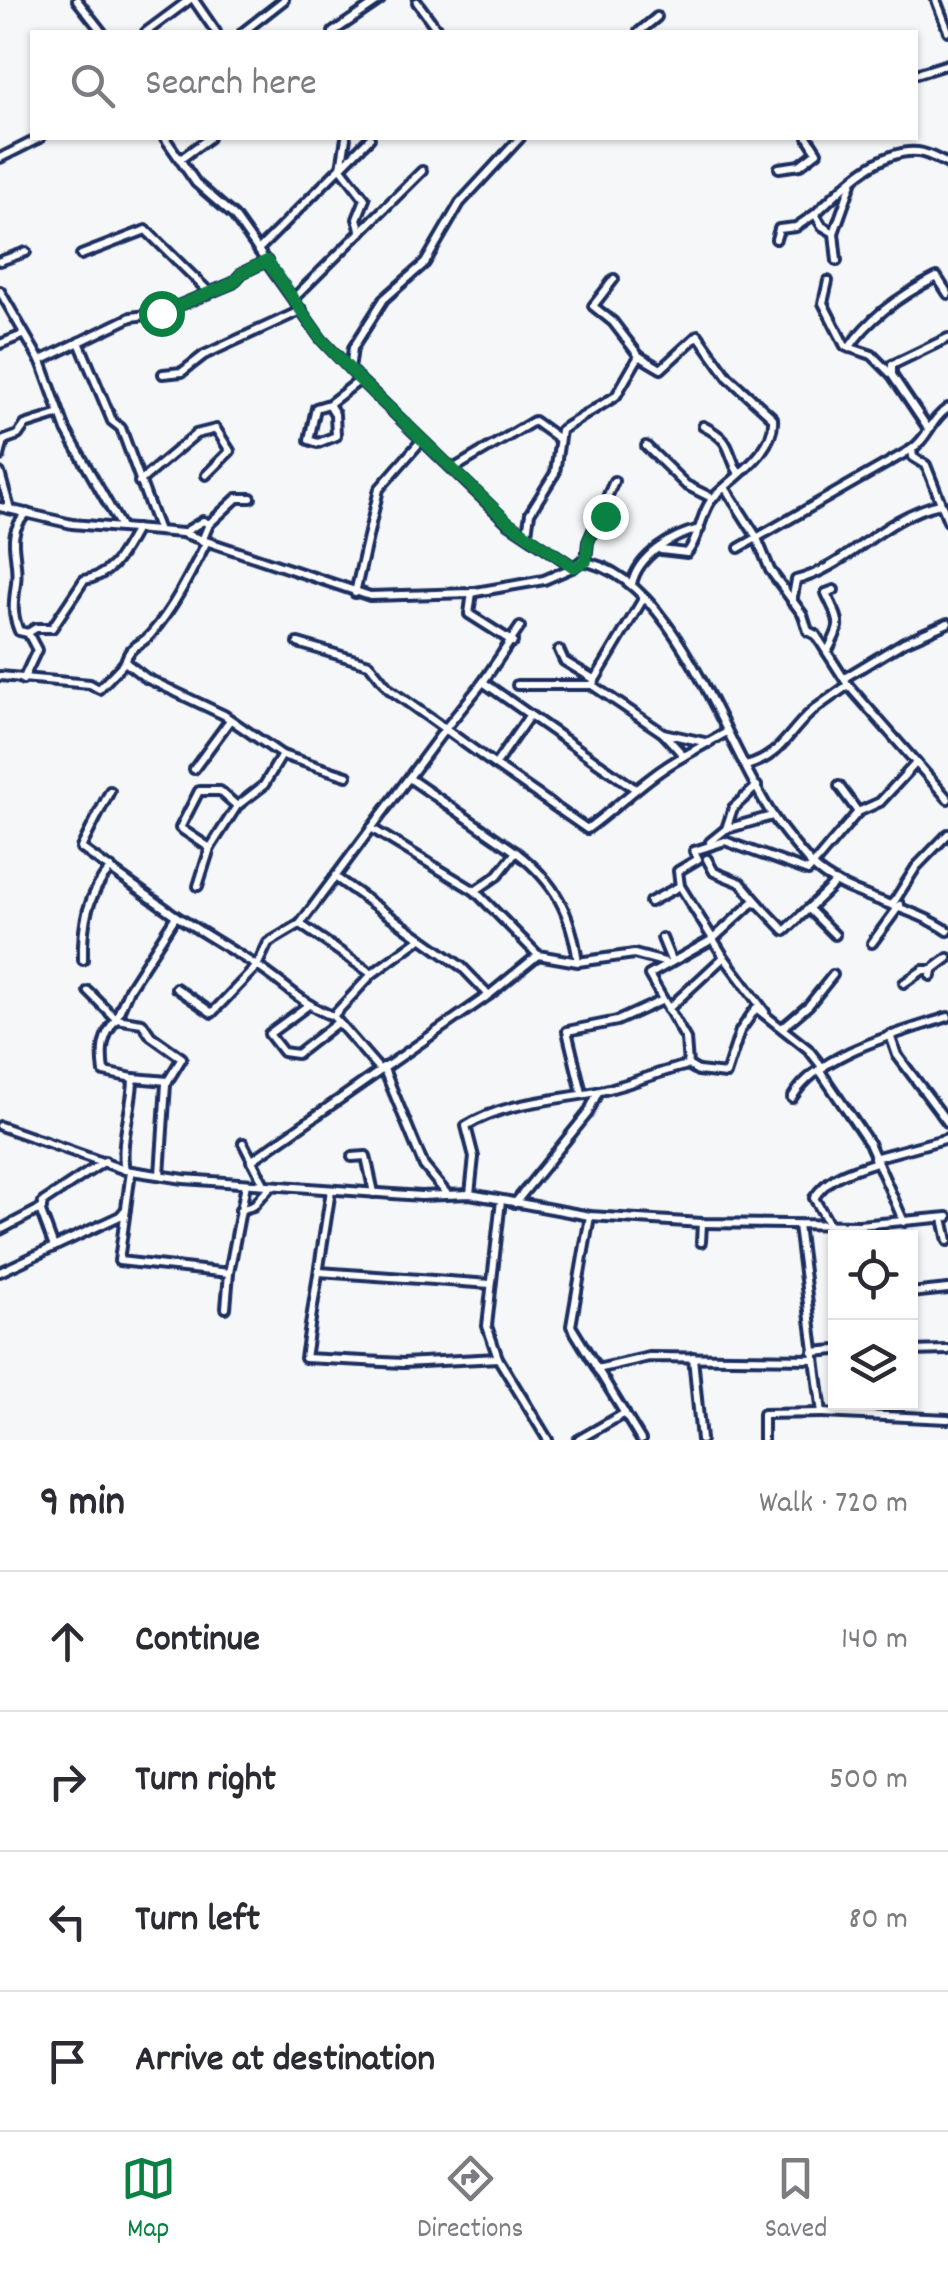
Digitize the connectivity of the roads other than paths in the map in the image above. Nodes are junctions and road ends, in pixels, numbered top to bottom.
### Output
1 (77, 0) edge
2 (192, 0) edge
3 (284, 0) edge
4 (380, 0) edge
5 (936, 0) edge
6 (416, 2) dead end
7 (657, 17) dead end
8 (100, 30) edge
9 (149, 30) edge
10 (214, 30) edge
11 (245, 30) edge
12 (336, 30) edge
13 (437, 30) edge
14 (641, 30) edge
15 (948, 31) edge
16 (948, 64) edge
17 (918, 73) edge
18 (36, 140) edge
19 (167, 140) edge
20 (206, 140) edge
21 (346, 140) edge
22 (368, 140) edge
23 (518, 140) edge
24 (809, 140) edge
25 (0, 158) edge
26 (182, 158) junction
27 (948, 164) edge
28 (341, 168) junction
29 (778, 168) dead end
30 (422, 171) dead end
31 (853, 180) junction
32 (815, 214) junction
33 (360, 232) junction
34 (834, 233) junction
35 (776, 239) dead end
36 (259, 249) junction
37 (26, 252) dead end
38 (81, 255) dead end
39 (0, 261) edge
40 (267, 261) junction
41 (837, 261) dead end
42 (614, 279) dead end
43 (828, 281) dead end
44 (0, 291) edge
45 (210, 293) junction
46 (948, 294) edge
47 (294, 298) junction
48 (302, 310) junction
49 (23, 335) junction
50 (948, 338) edge
51 (79, 342) junction
52 (0, 344) edge
53 (849, 348) junction
54 (639, 356) junction
55 (40, 361) junction
56 (350, 369) junction
57 (163, 374) dead end
58 (892, 375) junction
59 (360, 380) junction
60 (329, 404) junction
61 (948, 408) edge
62 (60, 414) junction
63 (703, 426) dead end
64 (928, 427) junction
65 (560, 439) junction
66 (421, 441) junction
67 (646, 446) dead end
68 (912, 449) junction
69 (0, 456) edge
70 (452, 469) junction
71 (0, 473) edge
72 (739, 474) junction
73 (206, 475) dead end
74 (614, 481) dead end
75 (139, 482) junction
76 (726, 490) junction
77 (251, 498) dead end
78 (712, 498) junction
79 (940, 504) junction
80 (0, 507) edge
81 (10, 509) junction
82 (27, 513) junction
83 (948, 521) edge
84 (209, 524) junction
85 (120, 526) junction
86 (701, 528) junction
87 (136, 529) junction
88 (159, 531) junction
89 (182, 533) junction
90 (527, 533) junction
91 (756, 536) junction
92 (204, 542) junction
93 (739, 548) dead end
94 (661, 550) junction
95 (687, 554) junction
96 (696, 557) dead end
97 (586, 561) junction
98 (574, 567) junction
99 (632, 584) junction
100 (834, 590) dead end
101 (355, 592) junction
102 (472, 592) junction
103 (644, 599) junction
104 (792, 602) junction
105 (948, 623) edge
106 (520, 627) dead end
107 (28, 633) junction
108 (514, 642) junction
109 (298, 643) dead end
110 (559, 650) dead end
111 (827, 652) junction
112 (552, 658) dead end
113 (125, 662) junction
114 (564, 662) junction
115 (0, 676) edge
116 (23, 680) junction
117 (592, 681) junction
118 (847, 681) junction
119 (483, 682) junction
120 (517, 685) dead end
121 (529, 716) junction
122 (230, 720) junction
123 (445, 730) junction
124 (726, 732) junction
125 (663, 733) junction
126 (709, 743) junction
127 (282, 755) junction
128 (684, 756) junction
129 (765, 761) junction
130 (916, 763) junction
131 (495, 765) junction
132 (745, 766) junction
133 (194, 769) dead end
134 (347, 776) dead end
135 (409, 778) junction
136 (756, 785) junction
137 (839, 786) dead end
138 (634, 788) junction
139 (110, 791) dead end
140 (948, 798) edge
141 (237, 806) junction
142 (858, 812) junction
143 (772, 816) junction
144 (371, 828) junction
145 (726, 829) junction
146 (948, 834) edge
147 (710, 843) junction
148 (210, 848) junction
149 (516, 852) junction
150 (707, 860) dead end
151 (111, 868) junction
152 (814, 868) junction
153 (334, 876) junction
154 (836, 882) junction
155 (198, 886) dead end
156 (680, 886) junction
157 (475, 890) junction
158 (650, 902) dead end
159 (759, 904) junction
160 (897, 904) junction
161 (810, 910) junction
162 (176, 916) junction
163 (300, 924) junction
164 (948, 931) edge
165 (835, 935) dead end
166 (422, 938) junction
167 (662, 938) dead end
168 (713, 939) junction
169 (872, 942) dead end
170 (538, 955) junction
171 (640, 956) junction
172 (724, 957) junction
173 (948, 958) edge
174 (83, 960) dead end
175 (668, 961) junction
176 (578, 962) junction
177 (257, 966) junction
178 (372, 974) junction
179 (649, 974) junction
180 (833, 974) dead end
181 (904, 983) dead end
182 (176, 988) dead end
183 (88, 991) dead end
184 (489, 995) junction
185 (663, 1000) junction
186 (307, 1006) junction
187 (668, 1010) junction
188 (765, 1012) junction
189 (948, 1018) edge
190 (116, 1019) junction
191 (335, 1019) junction
192 (782, 1028) junction
193 (890, 1035) junction
194 (688, 1065) junction
195 (381, 1068) junction
196 (821, 1070) junction
197 (132, 1078) junction
198 (168, 1081) junction
199 (598, 1092) junction
200 (582, 1093) junction
201 (792, 1098) dead end
202 (948, 1124) edge
203 (0, 1126) edge
204 (948, 1138) edge
205 (243, 1144) dead end
206 (352, 1158) dead end
207 (251, 1160) junction
208 (875, 1160) junction
209 (105, 1161) junction
210 (128, 1170) junction
211 (160, 1175) junction
212 (246, 1183) junction
213 (268, 1185) junction
214 (331, 1190) junction
215 (374, 1193) junction
216 (470, 1194) junction
217 (448, 1195) junction
218 (501, 1200) junction
219 (515, 1203) junction
220 (42, 1208) junction
221 (126, 1208) junction
222 (240, 1210) junction
223 (590, 1216) junction
224 (945, 1218) edge
225 (702, 1222) junction
226 (904, 1222) junction
227 (830, 1224) junction
228 (798, 1225) junction
229 (860, 1225) junction
230 (0, 1230) edge
231 (860, 1230) edge
232 (948, 1241) edge
233 (701, 1242) dead end
234 (54, 1247) junction
235 (0, 1272) edge
236 (318, 1272) junction
237 (229, 1273) junction
238 (491, 1284) junction
239 (948, 1288) edge
240 (918, 1293) edge
241 (226, 1308) dead end
242 (948, 1350) edge
243 (918, 1351) edge
244 (828, 1352) edge
245 (813, 1355) junction
246 (693, 1357) junction
247 (498, 1358) junction
248 (598, 1369) junction
249 (822, 1413) junction
250 (625, 1414) junction
251 (948, 1419) edge
252 (548, 1440) edge
253 (578, 1440) edge
254 (641, 1440) edge
255 (701, 1440) edge
256 (763, 1440) edge

1 - 8 street
2 - 9 street
2 - 10 street
3 - 11 street
4 - 12 street
5 - 15 street
6 - 13 street
7 - 14 street
16 - 17 street
18 - 25 street
19 - 26 street
20 - 26 street
21 - 28 street
22 - 28 street
23 - 56 street
24 - 29 street
26 - 36 street
27 - 31 street
28 - 33 street
28 - 36 street
30 - 33 street
31 - 32 street
31 - 34 street
32 - 34 street
32 - 35 street
33 - 47 street
34 - 41 street
36 - 40 street
37 - 39 street
38 - 45 street
40 - 45 street
40 - 47 street
42 - 54 street
43 - 53 street
44 - 49 street
45 - 51 street
46 - 53 street
47 - 48 street
48 - 56 street
48 - 57 street
49 - 52 street
49 - 55 street
50 - 58 street
51 - 55 street
51 - 75 street
53 - 58 street
54 - 65 street
54 - 72 street
55 - 62 street
56 - 59 street
58 - 64 street
59 - 60 street
59 - 66 street
60 - 60 street
61 - 64 street
62 - 69 street
62 - 85 street
63 - 72 street
64 - 68 street
65 - 70 street
65 - 90 street
66 - 70 street
66 - 101 street
67 - 78 street
68 - 79 street
68 - 91 street
70 - 90 street
71 - 81 street
72 - 76 street
73 - 75 street
74 - 97 street
75 - 88 street
76 - 78 street
76 - 91 street
77 - 84 street
78 - 86 street
79 - 83 street
79 - 104 street
80 - 81 street
81 - 82 street
82 - 85 street
82 - 107 street
84 - 89 street
84 - 92 street
85 - 87 street
86 - 94 street
86 - 95 street
87 - 88 street
87 - 107 street
88 - 89 street
89 - 92 street
90 - 98 street
91 - 93 street
91 - 104 street
92 - 101 street
92 - 113 street
94 - 95 street
94 - 99 street
95 - 96 street
97 - 98 street
97 - 99 street
98 - 102 street
99 - 103 street
100 - 111 street
101 - 102 street
102 - 108 street
103 - 117 street
103 - 124 street
104 - 111 street
105 - 118 street
106 - 108 street
107 - 116 street
108 - 119 street
109 - 123 street
110 - 114 street
111 - 118 street
112 - 114 street
113 - 116 street
113 - 122 street
114 - 117 street
115 - 116 street
117 - 120 street
117 - 125 street
118 - 129 street
118 - 130 street
119 - 121 street
119 - 123 street
121 - 131 street
121 - 138 street
122 - 127 street
122 - 133 street
123 - 131 street
123 - 135 street
124 - 126 street
124 - 132 street
125 - 126 street
125 - 128 street
126 - 128 street
127 - 134 street
127 - 141 street
128 - 138 street
129 - 132 street
129 - 136 street
130 - 140 street
130 - 142 street
131 - 138 street
132 - 136 street
135 - 144 street
135 - 149 street
136 - 143 street
136 - 145 street
137 - 142 street
139 - 151 street
141 - 148 street
141 - 148 street
142 - 152 street
143 - 145 street
143 - 152 street
144 - 153 street
144 - 157 street
145 - 147 street
146 - 160 street
147 - 152 street
147 - 156 street
148 - 155 street
149 - 157 street
149 - 176 street
150 - 159 street
151 - 162 street
151 - 174 street
152 - 154 street
153 - 163 street
153 - 166 street
154 - 160 street
154 - 161 street
156 - 158 street
156 - 168 street
157 - 170 street
159 - 161 street
159 - 168 street
160 - 164 street
160 - 169 street
161 - 165 street
162 - 177 street
162 - 190 street
163 - 177 street
163 - 178 street
166 - 178 street
166 - 184 street
167 - 175 street
168 - 172 street
168 - 175 street
170 - 176 street
170 - 184 street
171 - 175 street
171 - 176 street
171 - 179 street
172 - 187 street
172 - 188 street
173 - 181 street
175 - 179 street
177 - 182 street
177 - 186 street
178 - 191 street
179 - 185 street
180 - 192 street
183 - 190 street
184 - 195 street
185 - 187 street
185 - 200 street
186 - 191 street
186 - 191 street
187 - 194 street
188 - 192 street
188 - 194 street
189 - 193 street
190 - 197 street
190 - 198 street
191 - 195 street
192 - 196 street
193 - 196 street
193 - 202 street
194 - 199 street
195 - 207 street
195 - 217 street
196 - 201 street
196 - 208 street
197 - 198 street
197 - 210 street
198 - 211 street
199 - 200 street
199 - 219 street
200 - 216 street
203 - 209 street
204 - 208 street
205 - 207 street
206 - 215 street
207 - 213 street
208 - 226 street
208 - 227 street
209 - 210 street
209 - 220 street
210 - 211 street
210 - 221 street
211 - 212 street
212 - 213 street
212 - 222 street
213 - 214 street
213 - 222 street
214 - 215 street
214 - 236 street
215 - 217 street
216 - 217 street
216 - 218 street
218 - 219 street
218 - 238 street
219 - 223 street
220 - 230 street
220 - 234 street
221 - 234 street
221 - 237 street
222 - 237 street
223 - 225 street
223 - 248 street
224 - 226 street
224 - 232 street
225 - 228 street
225 - 233 street
226 - 229 street
227 - 228 street
227 - 229 street
228 - 245 street
229 - 231 street
234 - 235 street
236 - 238 street
236 - 247 street
237 - 241 street
238 - 247 street
239 - 240 street
242 - 243 street
244 - 245 street
245 - 246 street
245 - 249 street
246 - 248 street
246 - 255 street
247 - 252 street
248 - 250 street
249 - 251 street
249 - 256 street
250 - 253 street
250 - 254 street

